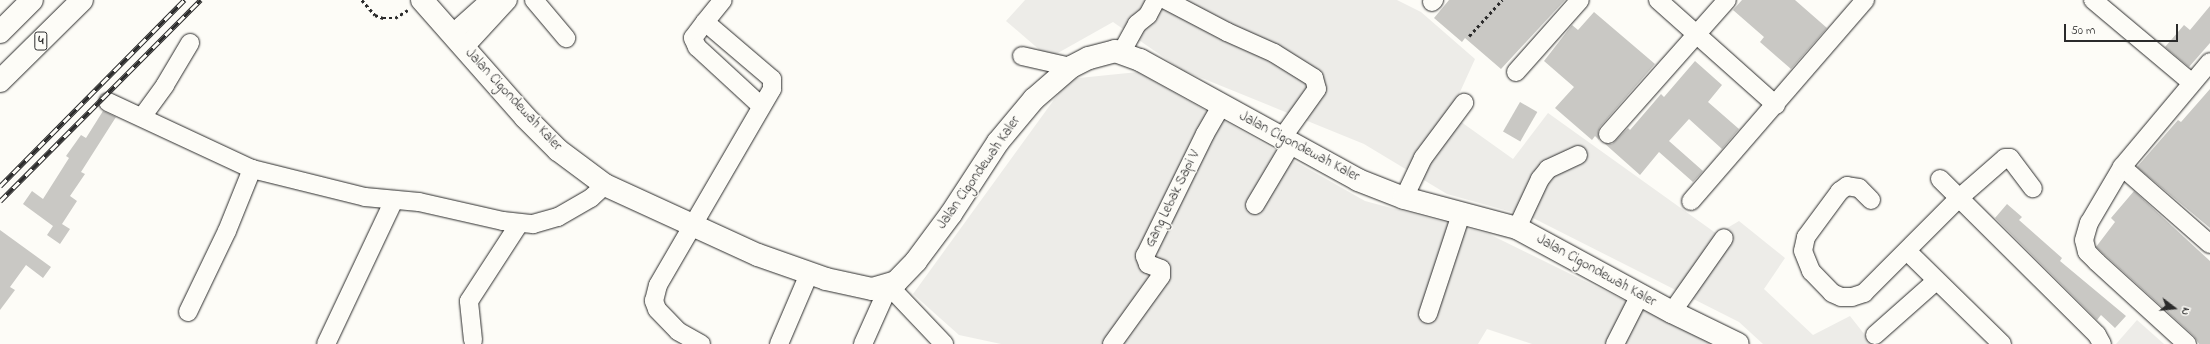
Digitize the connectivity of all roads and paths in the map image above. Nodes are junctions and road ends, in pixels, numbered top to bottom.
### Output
1 (32, 0) edge
2 (82, 0) edge
3 (362, 0) edge
4 (490, 0) edge
5 (508, 0) edge
6 (534, 0) edge
7 (723, 0) edge
8 (1156, 0) edge
9 (1166, 0) edge
10 (1502, 0) edge
11 (1580, 0) edge
12 (1658, 0) edge
13 (1727, 0) edge
14 (1865, 0) edge
15 (2093, 0) edge
16 (416, 4) edge
17 (705, 22) junction
18 (0, 32) edge
19 (1697, 34) junction
20 (1469, 36) dead end
21 (566, 38) dead end
22 (458, 41) junction
23 (190, 43) dead end
24 (1121, 53) junction
25 (1022, 56) dead end
26 (2210, 62) edge
27 (1071, 67) junction
28 (1516, 72) dead end
29 (0, 82) edge
30 (2192, 83) junction
31 (108, 102) dead end
32 (1464, 103) dead end
33 (760, 104) junction
34 (1222, 105) junction
35 (1776, 105) junction
36 (142, 117) junction
37 (1608, 134) dead end
38 (1287, 141) junction
39 (1578, 155) dead end
40 (2122, 167) junction
41 (252, 169) junction
42 (1940, 178) dead end
43 (605, 185) junction
44 (2033, 188) dead end
45 (1404, 198) junction
46 (1958, 199) junction
47 (394, 200) junction
48 (1871, 200) dead end
49 (1691, 201) dead end
50 (1255, 205) dead end
51 (1461, 214) junction
52 (518, 224) junction
53 (692, 225) junction
54 (1517, 228) junction
55 (1724, 238) dead end
56 (2210, 244) edge
57 (1907, 251) junction
58 (809, 274) junction
59 (1936, 281) junction
60 (888, 286) junction
61 (1640, 295) junction
62 (188, 312) dead end
63 (1672, 312) junction
64 (1428, 314) dead end
65 (1875, 335) dead end
66 (473, 340) dead end
67 (326, 344) edge
68 (701, 344) edge
69 (779, 344) edge
70 (863, 344) edge
71 (944, 344) edge
72 (1112, 344) edge
73 (1615, 344) edge
74 (1738, 344) edge
75 (2002, 344) edge
76 (2102, 344) edge
77 (2188, 344) edge

1 - 18 main road
2 - 29 main road, 4
3 - 16 path
4 - 22 street
5 - 22 street
6 - 21 street
7 - 17 street
8 - 24 street
9 - 38 street
10 - 20 path
11 - 28 street
12 - 19 street
13 - 19 street
14 - 35 street
15 - 30 street
16 - 22 main road, Jalan Cigondewah Kaler
17 - 33 street
17 - 33 street
19 - 35 street
19 - 37 street
22 - 43 main road, Jalan Cigondewah Kaler
23 - 36 street
24 - 27 main road, Jalan Cigondewah Kaler
24 - 34 main road, Jalan Cigondewah Kaler
25 - 27 street
26 - 30 street
27 - 60 main road, Jalan Cigondewah Kaler
30 - 40 street
31 - 36 street
32 - 45 street
33 - 53 street
34 - 38 main road, Jalan Cigondewah Kaler
34 - 72 street, Gang Lebak Sapi V
35 - 49 street
36 - 41 street
38 - 45 main road, Jalan Cigondewah Kaler
38 - 50 street
39 - 54 street
40 - 56 street
40 - 77 street
41 - 47 street
41 - 62 street
42 - 46 street
43 - 52 street
43 - 53 main road, Jalan Cigondewah Kaler
44 - 46 street
45 - 51 main road, Jalan Cigondewah Kaler
46 - 57 street
46 - 76 street
47 - 52 street
47 - 67 street
48 - 57 street
51 - 54 main road, Jalan Cigondewah Kaler
51 - 64 street
52 - 66 street
53 - 58 main road, Jalan Cigondewah Kaler
53 - 68 street
54 - 61 main road, Jalan Cigondewah Kaler
55 - 63 street
57 - 59 street
58 - 60 main road, Jalan Cigondewah Kaler
58 - 69 street
59 - 65 street
59 - 75 street
60 - 70 street
60 - 71 street
61 - 63 main road, Jalan Cigondewah Kaler
61 - 73 street
63 - 74 main road, Jalan Cigondewah Kaler

